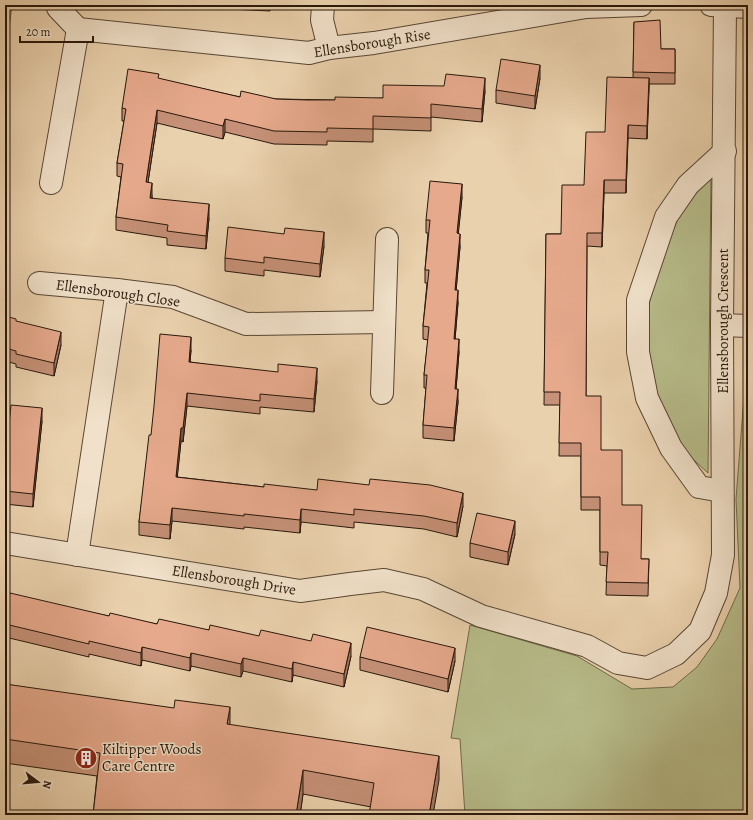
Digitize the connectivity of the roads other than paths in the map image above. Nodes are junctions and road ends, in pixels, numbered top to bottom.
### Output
1 (58, 5) edge
2 (323, 5) edge
3 (641, 5) edge
4 (718, 5) edge
5 (748, 7) edge
6 (78, 29) junction
7 (329, 48) junction
8 (725, 151) junction
9 (51, 183) dead end
10 (387, 239) dead end
11 (39, 283) dead end
12 (117, 290) junction
13 (384, 322) junction
14 (722, 325) junction
15 (748, 326) edge
16 (382, 393) dead end
17 (722, 491) junction
18 (5, 543) edge
19 (77, 556) junction
20 (700, 631) joint

1 - 6 street
2 - 7 street
3 - 7 street, Ellensborough Rise
4 - 5 street
4 - 8 street, Ellensborough Crescent
6 - 7 street, Ellensborough Rise
6 - 9 street
8 - 14 street, Ellensborough Crescent
8 - 17 street
10 - 13 street
11 - 12 street, Ellensborough Close
12 - 13 street, Ellensborough Close
12 - 19 street
13 - 16 street
14 - 15 street
14 - 17 street, Ellensborough Crescent
17 - 20 street, Ellensborough Crescent
18 - 19 street, Ellensborough Drive
19 - 20 street, Ellensborough Drive

